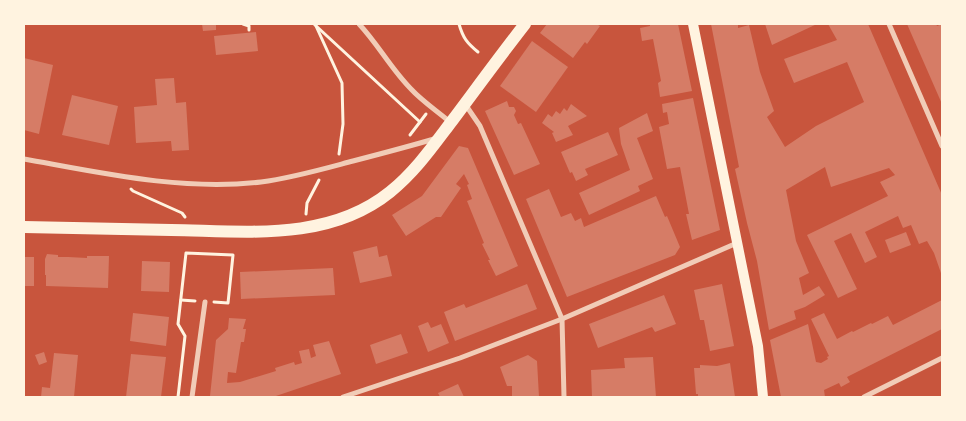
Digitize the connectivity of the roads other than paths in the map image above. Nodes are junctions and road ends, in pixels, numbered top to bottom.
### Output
1 (359, 24) edge
2 (525, 24) edge
3 (692, 24) edge
4 (889, 24) edge
5 (465, 104) junction
6 (451, 122) junction
7 (439, 138) junction
8 (942, 146) edge
9 (24, 159) edge
10 (24, 227) edge
11 (737, 243) junction
12 (205, 302) dead end
13 (562, 318) junction
14 (942, 358) edge
15 (192, 397) edge
16 (343, 397) edge
17 (564, 397) edge
18 (763, 397) edge
19 (864, 397) edge

1 - 6 street
2 - 5 main road
3 - 11 main road
4 - 8 street
5 - 6 main road
5 - 13 street
6 - 7 main road
7 - 9 street
7 - 10 main road
11 - 13 street
11 - 18 main road
12 - 15 street
13 - 16 street
13 - 17 street
14 - 19 street

